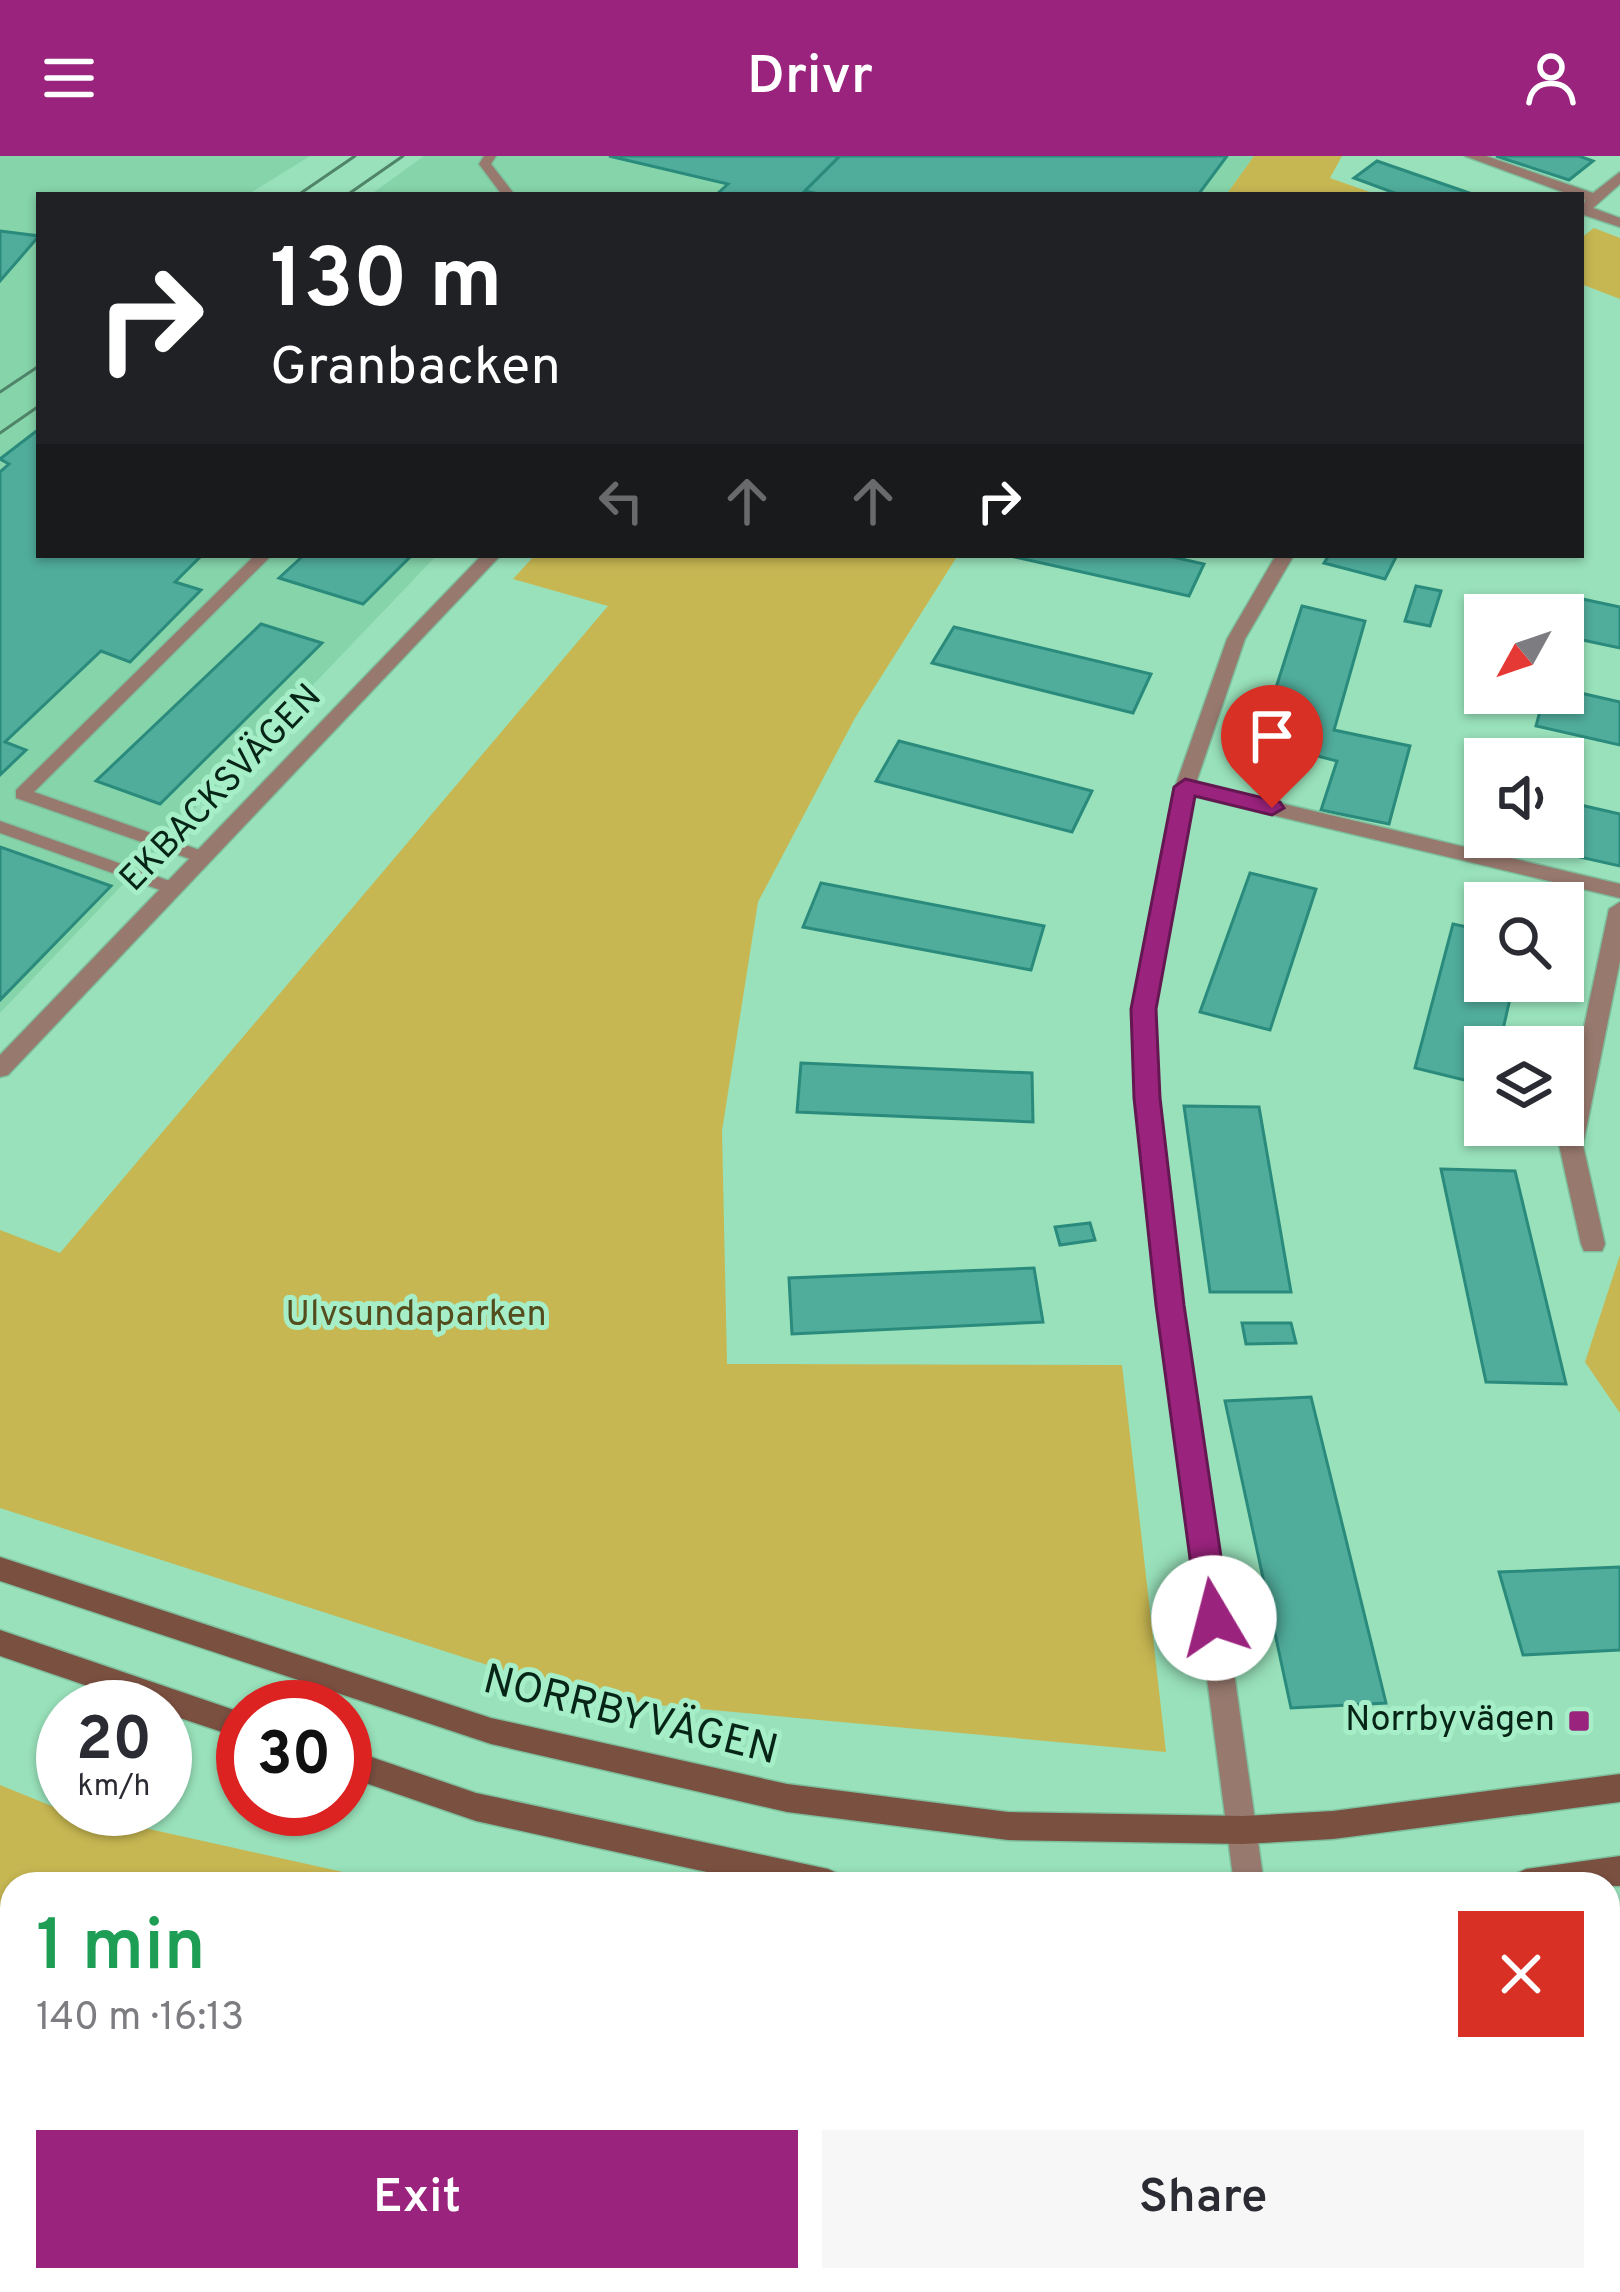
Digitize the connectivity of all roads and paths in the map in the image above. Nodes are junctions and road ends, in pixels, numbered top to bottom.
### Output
1 (490, 156) edge
2 (1472, 156) edge
3 (1620, 176) edge
4 (507, 192) edge
5 (1554, 192) edge
6 (1586, 206) edge
7 (1620, 223) edge
8 (261, 558) edge
9 (489, 558) edge
10 (1283, 558) edge
11 (1185, 787) junction
12 (0, 827) edge
13 (202, 857) junction
14 (172, 888) junction
15 (1620, 891) edge
16 (1620, 909) edge
17 (0, 1069) edge
18 (1593, 1244) dead end
19 (0, 1569) edge
20 (0, 1642) edge
21 (216, 1717) edge
22 (372, 1771) edge
23 (1620, 1788) edge
24 (1243, 1830) junction
25 (773, 1872) edge
26 (1248, 1872) edge

1 - 4 lane
2 - 5 street
3 - 6 street
6 - 7 street
8 - 13 lane
9 - 13 street, EKBACKSVÄGEN
10 - 11 street
11 - 15 street
11 - 24 street
12 - 14 lane
13 - 14 street, EKBACKSVÄGEN
14 - 17 street, EKBACKSVÄGEN
16 - 18 street
19 - 24 main road, NORRBYVÄGEN
20 - 21 main road
22 - 25 main road
23 - 24 main road, NORRBYVÄGEN
24 - 26 street

